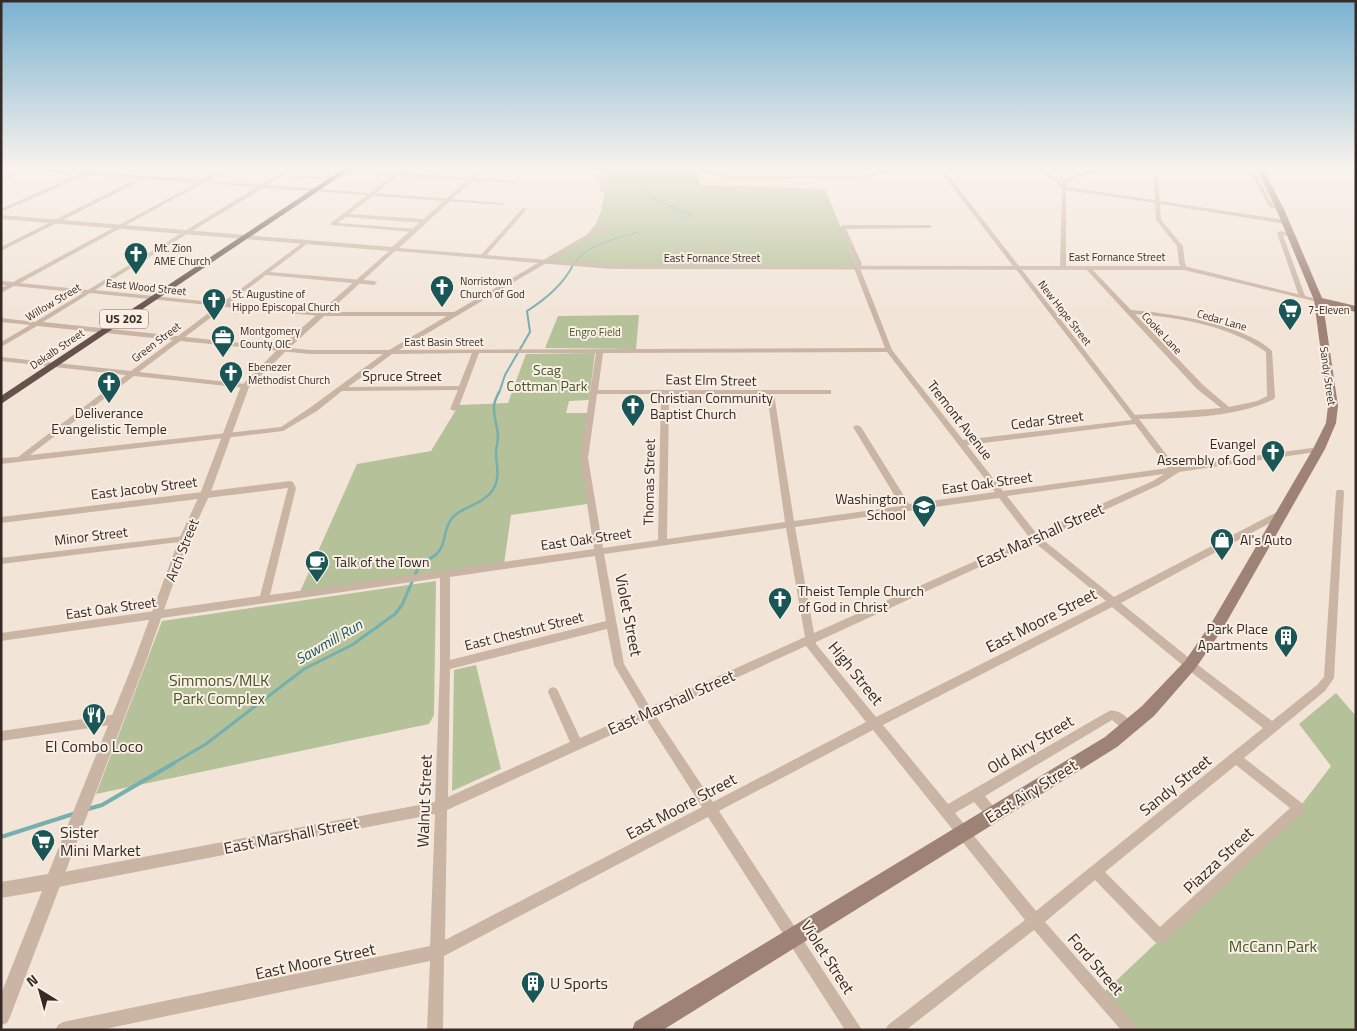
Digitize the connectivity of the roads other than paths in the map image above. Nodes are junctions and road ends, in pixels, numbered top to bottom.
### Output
1 (69, 215) edge
2 (142, 215) edge
3 (215, 215) edge
4 (280, 215) edge
5 (343, 215) edge
6 (345, 215) edge
7 (431, 215) edge
8 (520, 215) edge
9 (977, 215) edge
10 (1064, 215) edge
11 (1159, 215) edge
12 (1240, 215) edge
13 (1283, 215) edge
14 (1, 217) edge
15 (425, 221) junction
16 (56, 222) junction
17 (1286, 222) junction
18 (333, 224) joint
19 (929, 226) dead end
20 (120, 227) junction
21 (843, 227) joint
22 (414, 230) junction
23 (187, 232) junction
24 (1290, 234) junction
25 (590, 235) dead end
26 (247, 237) junction
27 (306, 242) junction
28 (1, 248) edge
29 (393, 249) junction
30 (482, 257) junction
31 (546, 262) junction
32 (1018, 267) junction
33 (1063, 267) junction
34 (1087, 267) junction
35 (857, 268) junction
36 (1184, 268) junction
37 (266, 273) junction
38 (358, 281) junction
39 (374, 282) dead end
40 (1, 283) edge
41 (14, 284) junction
42 (1, 291) edge
43 (90, 291) junction
44 (1302, 296) junction
45 (156, 298) junction
46 (1318, 300) junction
47 (224, 305) junction
48 (1356, 309) edge
49 (1130, 312) junction
50 (321, 314) junction
51 (454, 314) junction
52 (1, 320) edge
53 (36, 323) junction
54 (107, 331) junction
55 (178, 338) junction
56 (1, 345) edge
57 (283, 349) junction
58 (889, 350) junction
59 (390, 352) junction
60 (476, 352) junction
61 (600, 352) junction
62 (1, 359) edge
63 (55, 366) junction
64 (132, 374) junction
65 (245, 386) junction
66 (463, 388) junction
67 (341, 389) junction
68 (594, 392) junction
69 (665, 392) junction
70 (828, 392) dead end
71 (770, 393) junction
72 (1, 401) edge
73 (454, 409) dead end
74 (1226, 409) junction
75 (1135, 420) junction
76 (857, 427) dead end
77 (227, 435) junction
78 (961, 444) junction
79 (1319, 449) junction
80 (20, 459) junction
81 (4, 460) edge
82 (1, 468) edge
83 (1175, 471) junction
84 (1340, 492) dead end
85 (205, 494) junction
86 (1002, 494) junction
87 (907, 508) junction
88 (1280, 514) junction
89 (1, 520) edge
90 (790, 524) junction
91 (1034, 538) junction
92 (184, 539) junction
93 (662, 542) junction
94 (600, 551) junction
95 (1, 562) edge
96 (445, 573) junction
97 (264, 599) junction
98 (1113, 602) junction
99 (156, 615) junction
100 (611, 624) junction
101 (1, 637) edge
102 (809, 639) junction
103 (1190, 665) junction
104 (446, 666) junction
105 (553, 692) dead end
106 (648, 713) junction
107 (116, 718) junction
108 (875, 723) junction
109 (1129, 727) junction
110 (1272, 728) junction
111 (1, 736) edge
112 (577, 745) junction
113 (1236, 758) junction
114 (976, 795) junction
115 (440, 806) junction
116 (711, 808) junction
117 (946, 812) junction
118 (993, 815) junction
119 (963, 833) junction
120 (1096, 872) junction
121 (53, 880) junction
122 (1, 890) edge
123 (1036, 921) junction
124 (795, 938) junction
125 (436, 952) junction
126 (1, 1017) edge
127 (63, 1030) edge
128 (435, 1030) edge
129 (643, 1030) edge
130 (854, 1030) edge
131 (892, 1030) edge
132 (1131, 1030) edge

1 - 16 street
2 - 20 street
3 - 23 street, Willow Street
4 - 26 highway, Dekalb Street / US 202
5 - 18 street
6 - 15 street
7 - 15 street, Arch Street
8 - 30 street
9 - 32 street, New Hope Street
10 - 33 street
11 - 36 street
12 - 17 street
13 - 17 main road, Sandy Street
14 - 16 street, East Fornance Street
15 - 22 street, Arch Street
16 - 20 street, East Fornance Street
16 - 28 street
17 - 24 main road, Sandy Street
18 - 22 street
19 - 21 street
20 - 23 street, East Fornance Street
20 - 41 street
21 - 35 street, Tremont Avenue
22 - 29 street, Arch Street
23 - 26 street, East Fornance Street
23 - 43 street, Willow Street
24 - 44 street
24 - 46 main road, Sandy Street
25 - 31 street
26 - 27 street, East Fornance Street
26 - 45 highway, Dekalb Street / US 202
27 - 29 street, East Fornance Street
27 - 37 street, Green Street
29 - 30 street, East Fornance Street
29 - 38 street, Arch Street
30 - 31 street, East Fornance Street
31 - 35 street, East Fornance Street
31 - 51 street
32 - 33 street, East Fornance Street
32 - 35 street, East Fornance Street
32 - 75 street, New Hope Street
33 - 34 street, East Fornance Street
34 - 36 street, East Fornance Street
34 - 49 street, Cooke Lane
35 - 58 street, Tremont Avenue
36 - 44 street, East Fornance Street
37 - 38 street
37 - 47 street, Green Street
38 - 39 street
38 - 50 street, Arch Street
40 - 41 street
41 - 42 street
41 - 43 street, East Wood Street
43 - 45 street, East Wood Street
43 - 53 street, Willow Street
44 - 46 street, East Fornance Street
45 - 47 street, East Wood Street
45 - 54 highway, Dekalb Street / US 202
46 - 48 main road
46 - 79 main road, Sandy Street
47 - 50 street, East Wood Street
47 - 55 street, Green Street
49 - 74 street, Cooke Lane
49 - 74 street, Cedar Lane
50 - 51 street, East Wood Street
50 - 57 street, Arch Street
51 - 59 street
52 - 53 street, East Basin Street
53 - 54 street, East Basin Street
53 - 56 street, Willow Street
54 - 55 street, East Basin Street
54 - 63 highway, Dekalb Street / US 202
55 - 57 street, East Basin Street
55 - 64 street, Green Street
57 - 59 street, East Basin Street
57 - 65 street, Arch Street
58 - 61 street, East Basin Street
58 - 78 street, Tremont Avenue
59 - 60 street, East Basin Street
59 - 67 street
60 - 61 street, East Basin Street
60 - 66 street
61 - 68 street, Violet Street
62 - 63 street
63 - 64 street
63 - 72 highway, Dekalb Street / US 202
64 - 65 street
64 - 80 street, Green Street
65 - 77 street, Arch Street
66 - 67 street, Spruce Street
66 - 73 street
67 - 77 street
68 - 69 street, East Elm Street
68 - 94 street, Violet Street
69 - 71 street, East Elm Street
69 - 93 street, Thomas Street
70 - 71 street, East Elm Street
71 - 90 street, High Street
74 - 75 street, Cedar Lane
75 - 78 street, Cedar Street
75 - 83 street, New Hope Street
76 - 87 street
77 - 80 street
77 - 85 street, Arch Street
78 - 86 street, Tremont Avenue
79 - 83 street, East Marshall Street
79 - 88 main road, East Airy Street
80 - 81 street
81 - 82 street
83 - 86 street, East Oak Street
83 - 91 street, East Marshall Street
84 - 110 street, Sandy Street
85 - 89 street, East Jacoby Street
85 - 92 street, Arch Street
85 - 97 street, East Jacoby Street
86 - 87 street, East Oak Street
86 - 91 street, Tremont Avenue
87 - 90 street, East Oak Street
88 - 98 street, East Moore Street
88 - 103 main road, East Airy Street
90 - 93 street, East Oak Street
90 - 102 street, High Street
91 - 98 street, Tremont Avenue
91 - 102 street, East Marshall Street
92 - 95 street, Minor Street
92 - 99 street, Arch Street
93 - 94 street, East Oak Street
94 - 96 street, East Oak Street
94 - 100 street, Violet Street
96 - 97 street, East Oak Street
96 - 104 street, Walnut Street
97 - 99 street, East Oak Street
98 - 103 street, Tremont Avenue
98 - 108 street, East Moore Street
99 - 101 street, East Oak Street
99 - 107 street, Arch Street
100 - 104 street, East Chestnut Street
100 - 106 street, Violet Street
102 - 106 street, East Marshall Street
102 - 108 street, High Street
103 - 109 main road, East Airy Street
103 - 110 street, Tremont Avenue
104 - 115 street, Walnut Street
105 - 112 street
106 - 112 street, East Marshall Street
106 - 116 street, Violet Street
107 - 111 street
107 - 121 street, Arch Street
108 - 116 street, East Moore Street
108 - 117 street, High Street
109 - 114 street, Old Airy Street
109 - 118 main road, East Airy Street
110 - 113 street, Sandy Street
112 - 115 street, East Marshall Street
113 - 120 street, Sandy Street
113 - 120 street, Piazza Street
114 - 117 street, Old Airy Street
114 - 118 street
115 - 121 street, East Marshall Street
115 - 125 street, Walnut Street
116 - 124 street, Violet Street
116 - 125 street, East Moore Street
117 - 119 street, High Street
118 - 119 main road, East Airy Street
119 - 123 street, High Street
119 - 124 main road, East Airy Street
120 - 123 street, Sandy Street
121 - 122 street, East Marshall Street
121 - 126 street, Arch Street
123 - 131 street, Sandy Street
123 - 132 street, Ford Street
124 - 129 main road, East Airy Street
124 - 130 street, Violet Street
125 - 127 street, East Moore Street
125 - 128 street, Walnut Street

